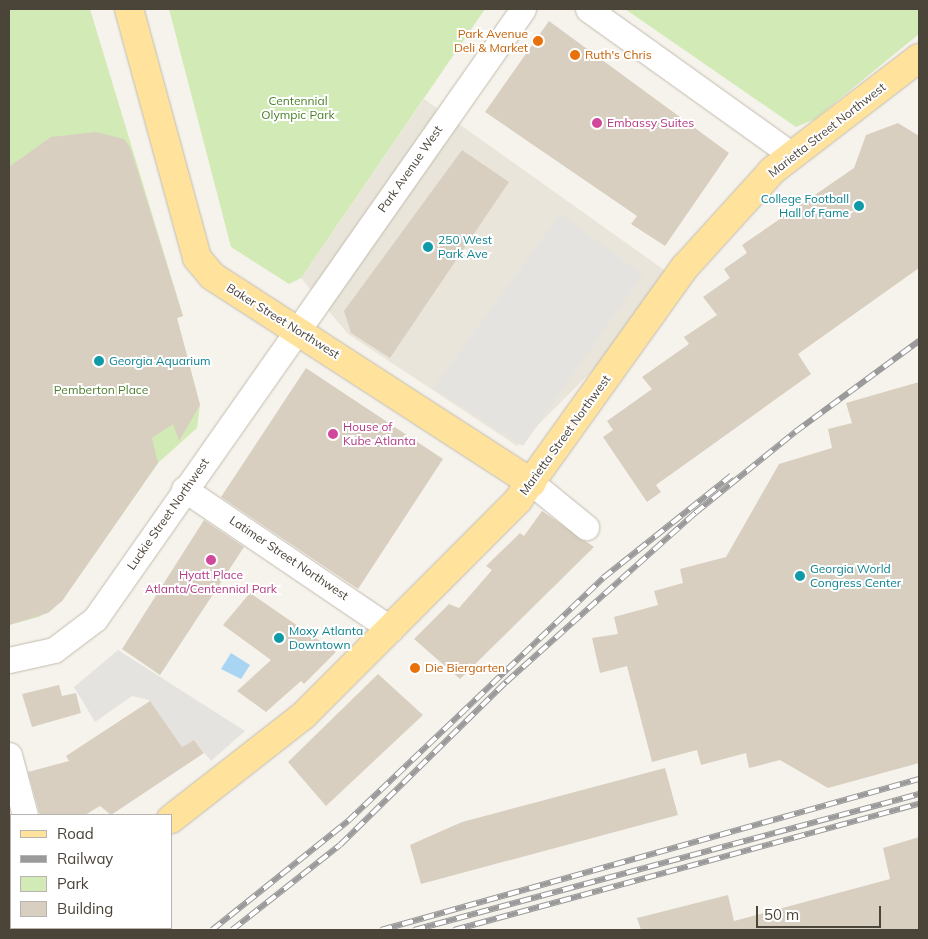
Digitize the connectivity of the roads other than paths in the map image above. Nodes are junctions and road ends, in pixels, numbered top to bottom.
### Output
1 (129, 9) edge
2 (523, 9) edge
3 (588, 9) edge
4 (919, 58) edge
5 (792, 155) junction
6 (300, 331) junction
7 (532, 483) junction
8 (184, 489) junction
9 (586, 527) dead end
10 (391, 629) junction
11 (9, 660) edge
12 (9, 755) edge
13 (25, 814) edge
14 (172, 818) edge

1 - 6 main road, Baker Street Northwest
2 - 6 street, Park Avenue West
3 - 5 street
4 - 5 main road, Marietta Street Northwest
5 - 7 main road, Marietta Street Northwest
6 - 7 main road, Baker Street Northwest
6 - 8 street, Luckie Street Northwest
7 - 9 street, Baker Street Northwest
7 - 10 main road, Marietta Street Northwest
8 - 10 street, Latimer Street Northwest
8 - 11 street, Luckie Street Northwest
10 - 14 main road, Marietta Street Northwest
12 - 13 street

